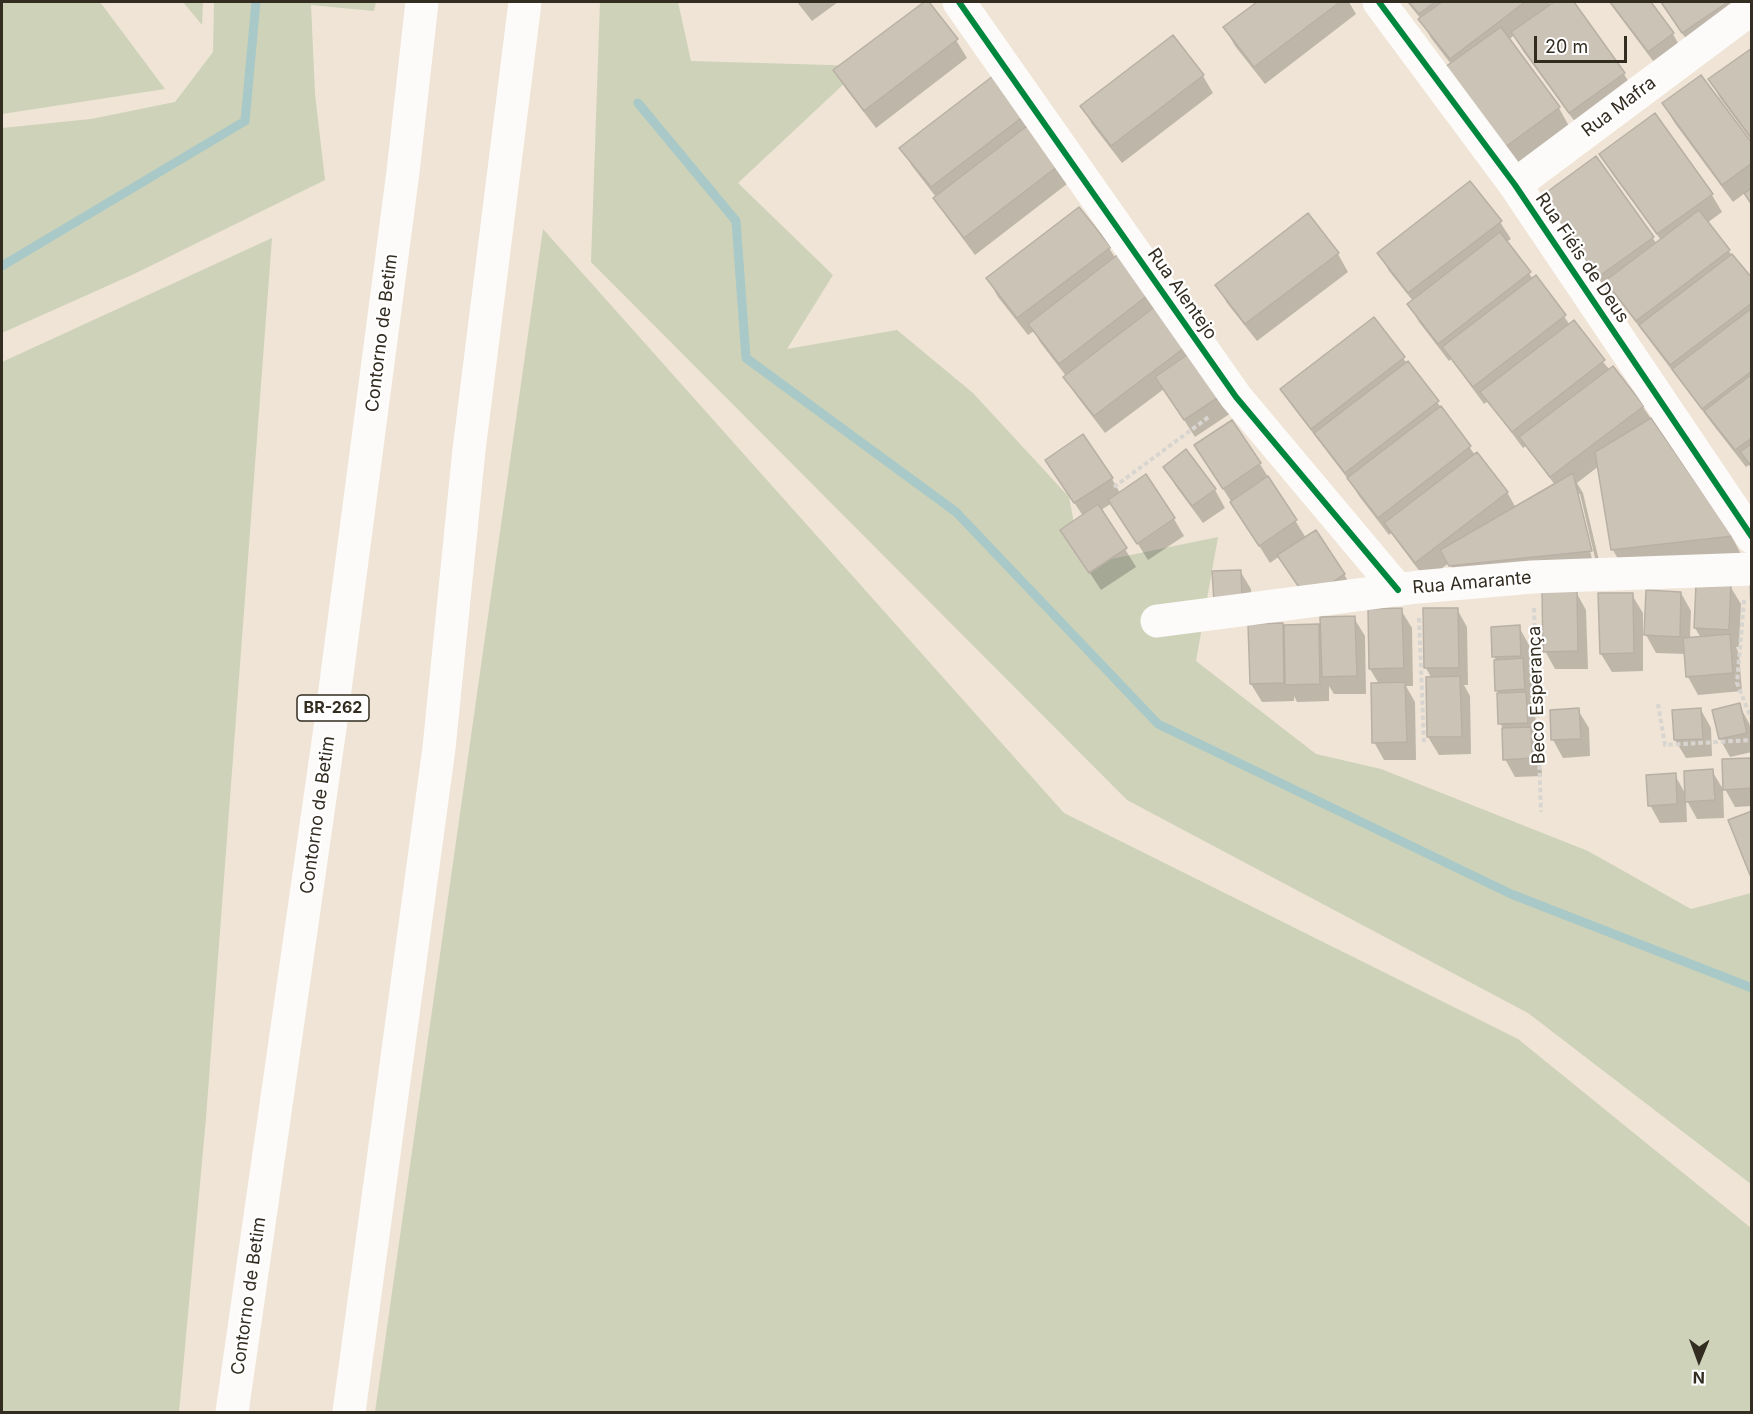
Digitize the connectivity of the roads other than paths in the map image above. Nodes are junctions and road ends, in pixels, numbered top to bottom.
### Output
1 (422, 2) edge
2 (525, 2) edge
3 (959, 2) edge
4 (1379, 2) edge
5 (1752, 8) edge
6 (1515, 185) junction
7 (1752, 537) edge
8 (1749, 569) edge
9 (1408, 589) junction
10 (1157, 621) dead end
11 (232, 1413) edge
12 (349, 1413) edge

1 - 11 main road, Contorno de Betim / BR-262
2 - 12 main road
3 - 9 main road, Rua Alentejo
4 - 6 main road, Rua Fiéis de Deus
5 - 6 main road, Rua Mafra
6 - 7 main road, Rua Fiéis de Deus
8 - 9 main road, Rua Amarante
9 - 10 main road, Rua Amarante

